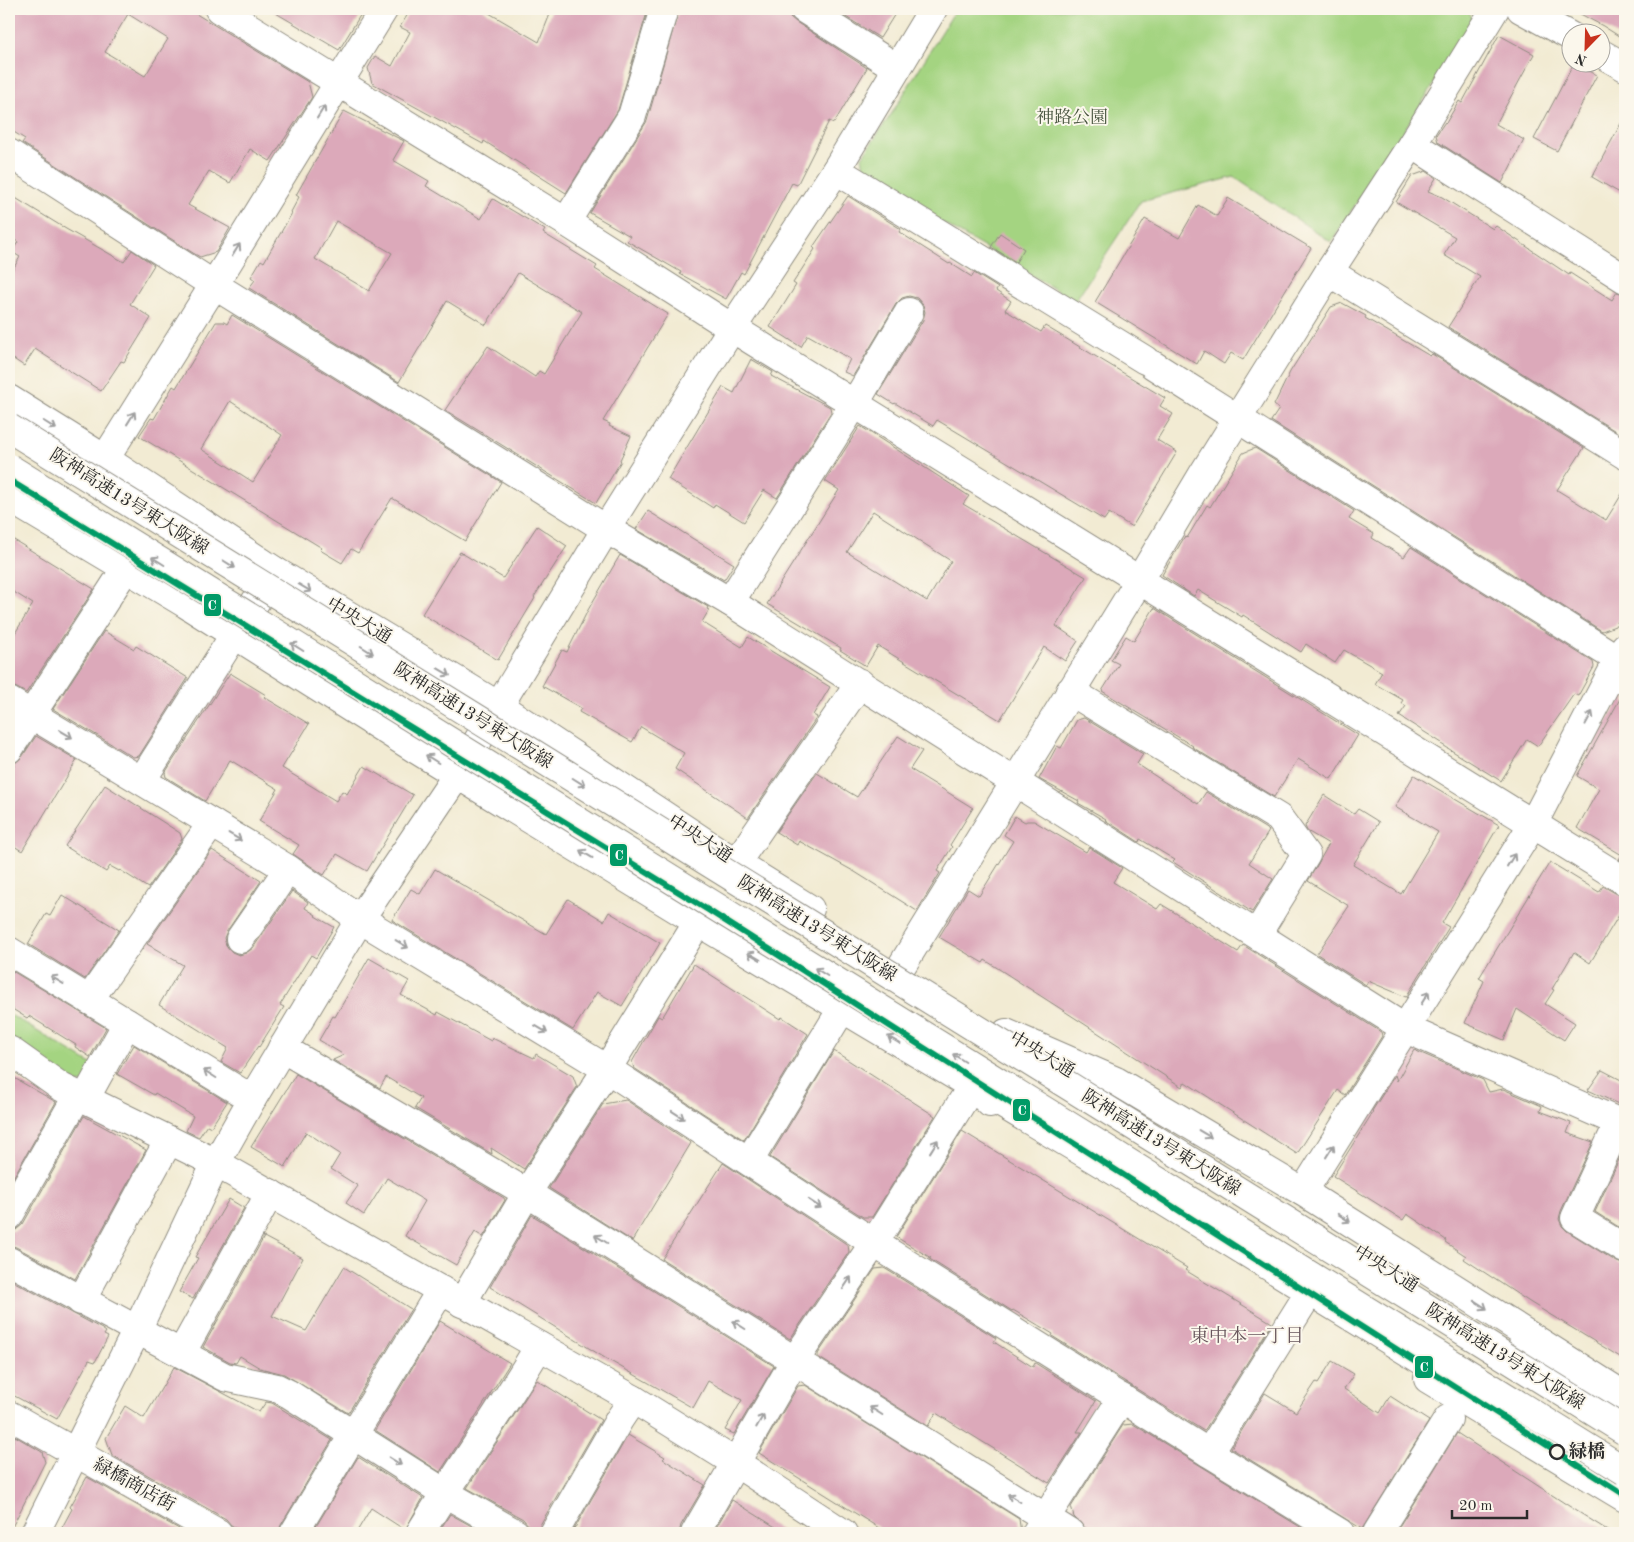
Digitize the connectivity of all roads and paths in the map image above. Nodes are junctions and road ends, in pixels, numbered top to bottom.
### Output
1 (219, 9) edge
2 (384, 9) edge
3 (664, 9) edge
4 (804, 9) edge
5 (933, 9) edge
6 (1495, 9) edge
7 (1521, 9) edge
8 (1562, 32) edge
9 (1612, 60) edge
10 (1625, 67) edge
11 (897, 68) junction
12 (340, 81) junction
13 (1412, 144) junction
14 (9, 153) edge
15 (836, 170) junction
16 (566, 222) junction
17 (1329, 272) junction
18 (1625, 279) edge
19 (214, 285) junction
20 (909, 312) dead end
21 (732, 328) junction
22 (9, 399) edge
23 (855, 403) junction
24 (1237, 419) junction
25 (9, 428) edge
26 (1625, 455) edge
27 (105, 459) junction
28 (9, 468) edge
29 (10, 501) edge
30 (606, 529) junction
31 (126, 568) junction
32 (275, 571) junction
33 (1139, 581) junction
34 (730, 602) junction
35 (234, 635) junction
36 (1622, 654) edge
37 (860, 683) junction
38 (1070, 691) junction
39 (9, 700) edge
40 (499, 706) junction
41 (33, 714) junction
42 (9, 749) edge
43 (457, 775) junction
44 (142, 780) junction
45 (1015, 780) junction
46 (212, 823) junction
47 (1533, 824) junction
48 (736, 863) junction
49 (288, 869) junction
50 (1625, 881) edge
51 (360, 919) junction
52 (698, 922) junction
53 (1257, 934) junction
54 (240, 939) dead end
55 (9, 951) edge
56 (901, 967) junction
57 (89, 1000) junction
58 (842, 1009) junction
59 (128, 1023) junction
60 (1406, 1029) junction
61 (1006, 1033) junction
62 (282, 1048) junction
63 (9, 1050) edge
64 (607, 1069) junction
65 (972, 1086) junction
66 (81, 1097) junction
67 (252, 1099) junction
68 (1622, 1123) edge
69 (169, 1140) junction
70 (749, 1161) junction
71 (216, 1163) junction
72 (1304, 1192) junction
73 (270, 1193) junction
74 (527, 1193) junction
75 (9, 1216) edge
76 (874, 1243) junction
77 (1625, 1249) edge
78 (9, 1261) edge
79 (452, 1297) junction
80 (81, 1300) junction
81 (1304, 1301) junction
82 (137, 1330) junction
83 (539, 1346) junction
84 (182, 1352) junction
85 (795, 1360) junction
86 (1625, 1396) edge
87 (1122, 1398) junction
88 (633, 1399) junction
89 (1625, 1414) edge
90 (9, 1415) edge
91 (1448, 1418) dead end
92 (1625, 1431) edge
93 (354, 1435) junction
94 (75, 1452) junction
95 (1209, 1453) junction
96 (736, 1463) junction
97 (1625, 1471) edge
98 (1625, 1485) edge
99 (445, 1493) junction
100 (1625, 1498) edge
101 (1041, 1526) edge
102 (200, 1530) edge
103 (840, 1532) edge
104 (35, 1533) edge
105 (294, 1533) edge
106 (420, 1533) edge
107 (515, 1533) edge
108 (554, 1533) edge
109 (695, 1533) edge
110 (1070, 1533) edge
111 (1340, 1533) edge
112 (1377, 1533) edge

1 - 12 main road
2 - 12 main road
3 - 16 main road
4 - 11 main road
5 - 11 main road
6 - 13 main road
7 - 8 main road
9 - 10 main road
11 - 15 main road
12 - 16 main road
19 -> 12 main road
13 - 17 main road
13 - 18 main road
14 - 19 main road
15 - 21 main road
15 - 24 main road
16 - 21 main road
17 - 24 main road
17 - 26 main road
27 -> 19 main road
19 - 30 main road
20 - 23 main road
21 - 23 main road
21 - 30 main road
22 -> 27 main road, 中央大通
23 - 33 main road
23 - 34 main road
24 - 33 main road
24 - 36 main road
25 -> 92 main road, 阪神高速13号東大阪線, bridge
27 - 32 main road, 中央大通
97 -> 28 main road, 阪神高速13号東大阪線, bridge
29 - 31 main road
30 - 34 main road
30 - 40 main road
31 - 35 main road
31 - 41 main road
32 - 35 main road
32 -> 40 main road, 中央大通
33 - 38 main road
33 - 47 main road
34 - 37 main road
43 -> 35 main road
35 - 44 main road
47 -> 36 main road
37 - 45 main road
37 - 48 main road
38 - 45 main road
38 - 53 main road
39 - 41 main road
40 - 43 main road
40 - 48 main road, 中央大通
41 - 42 main road
41 -> 44 main road
43 - 51 main road
52 -> 43 main road
44 - 46 main road
45 - 53 main road
45 - 56 main road
46 -> 49 main road
46 - 57 main road
47 - 50 main road
60 -> 47 main road
48 - 56 main road, 中央大通
49 - 51 main road
49 - 54 main road
51 - 62 main road
51 -> 64 main road
58 -> 52 main road
52 - 64 main road
53 - 60 main road
57 -> 55 main road
56 - 61 main road, 中央大通
57 - 59 main road
65 -> 58 main road
58 - 70 main road
59 - 66 main road
67 -> 59 main road
60 - 68 main road
72 -> 60 main road
61 -> 72 main road
61 - 89 main road, 中央大通
62 - 67 main road
62 - 74 main road
63 - 66 main road
64 -> 70 main road
64 - 74 main road
76 -> 65 main road
65 - 81 main road
65 - 98 main road
66 - 69 main road
66 - 75 main road
67 - 71 main road
68 - 77 main road
69 - 71 main road
69 - 80 main road
70 -> 76 main road
71 - 73 main road
71 - 82 main road
72 -> 86 main road
73 - 79 main road
73 - 84 main road
74 - 79 main road
85 -> 74 main road
85 -> 76 main road
76 - 87 main road
78 - 80 main road
79 - 83 main road
79 - 93 main road
80 - 82 main road
81 - 95 main road
81 - 100 main road
82 - 84 main road
82 - 94 main road
83 - 88 main road
83 - 99 main road
84 - 93 main road
96 -> 85 main road
101 -> 85 main road
87 - 95 main road
87 - 101 main road
88 - 96 main road
88 - 108 main road
90 - 94 main road, 緑橋商店街
91 - 112 main road
93 -> 99 main road
93 - 105 main road
94 - 102 main road, 緑橋商店街
94 - 104 main road
95 - 111 main road
96 - 103 main road
96 - 109 main road
99 - 106 main road
99 - 107 main road
101 - 110 main road

